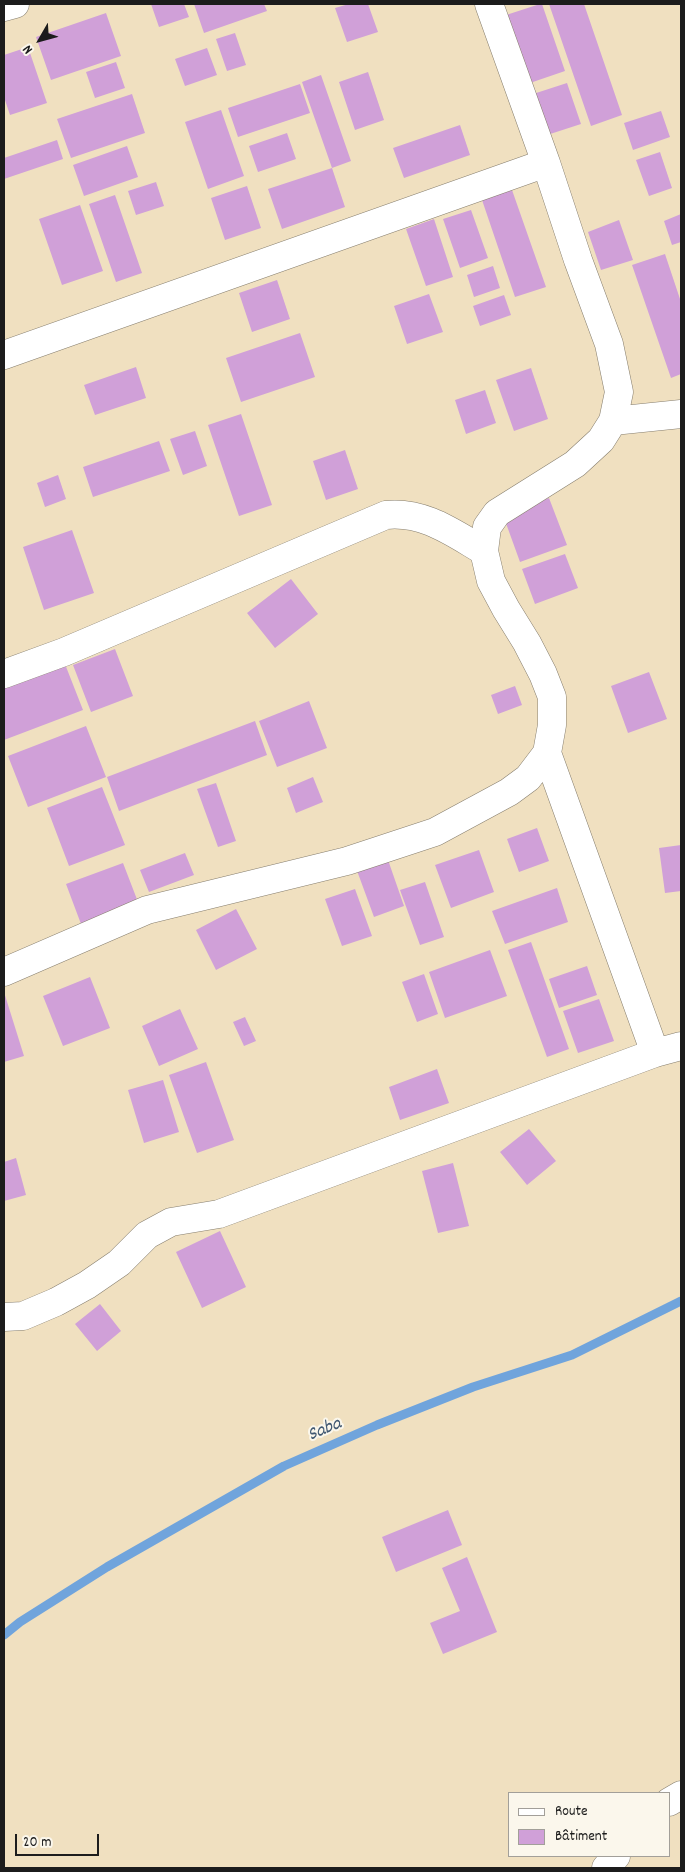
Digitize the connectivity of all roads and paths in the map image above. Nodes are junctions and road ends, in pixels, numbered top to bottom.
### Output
1 (15, 4) edge
2 (489, 4) edge
3 (4, 8) edge
4 (546, 163) junction
5 (4, 355) edge
6 (681, 414) edge
7 (613, 421) junction
8 (484, 551) junction
9 (4, 674) edge
10 (547, 753) junction
11 (5, 966) edge
12 (681, 1046) edge
13 (655, 1053) junction
14 (4, 1317) edge
15 (681, 1795) edge
16 (670, 1801) edge
17 (615, 1857) edge
18 (606, 1868) edge

1 - 3 street
2 - 4 street
4 - 5 street
4 - 7 street
6 - 7 street
7 - 8 street
8 - 9 street
8 - 10 street
10 - 11 street
10 - 13 street
12 - 13 street
13 - 14 street
15 - 16 street
17 - 18 street

